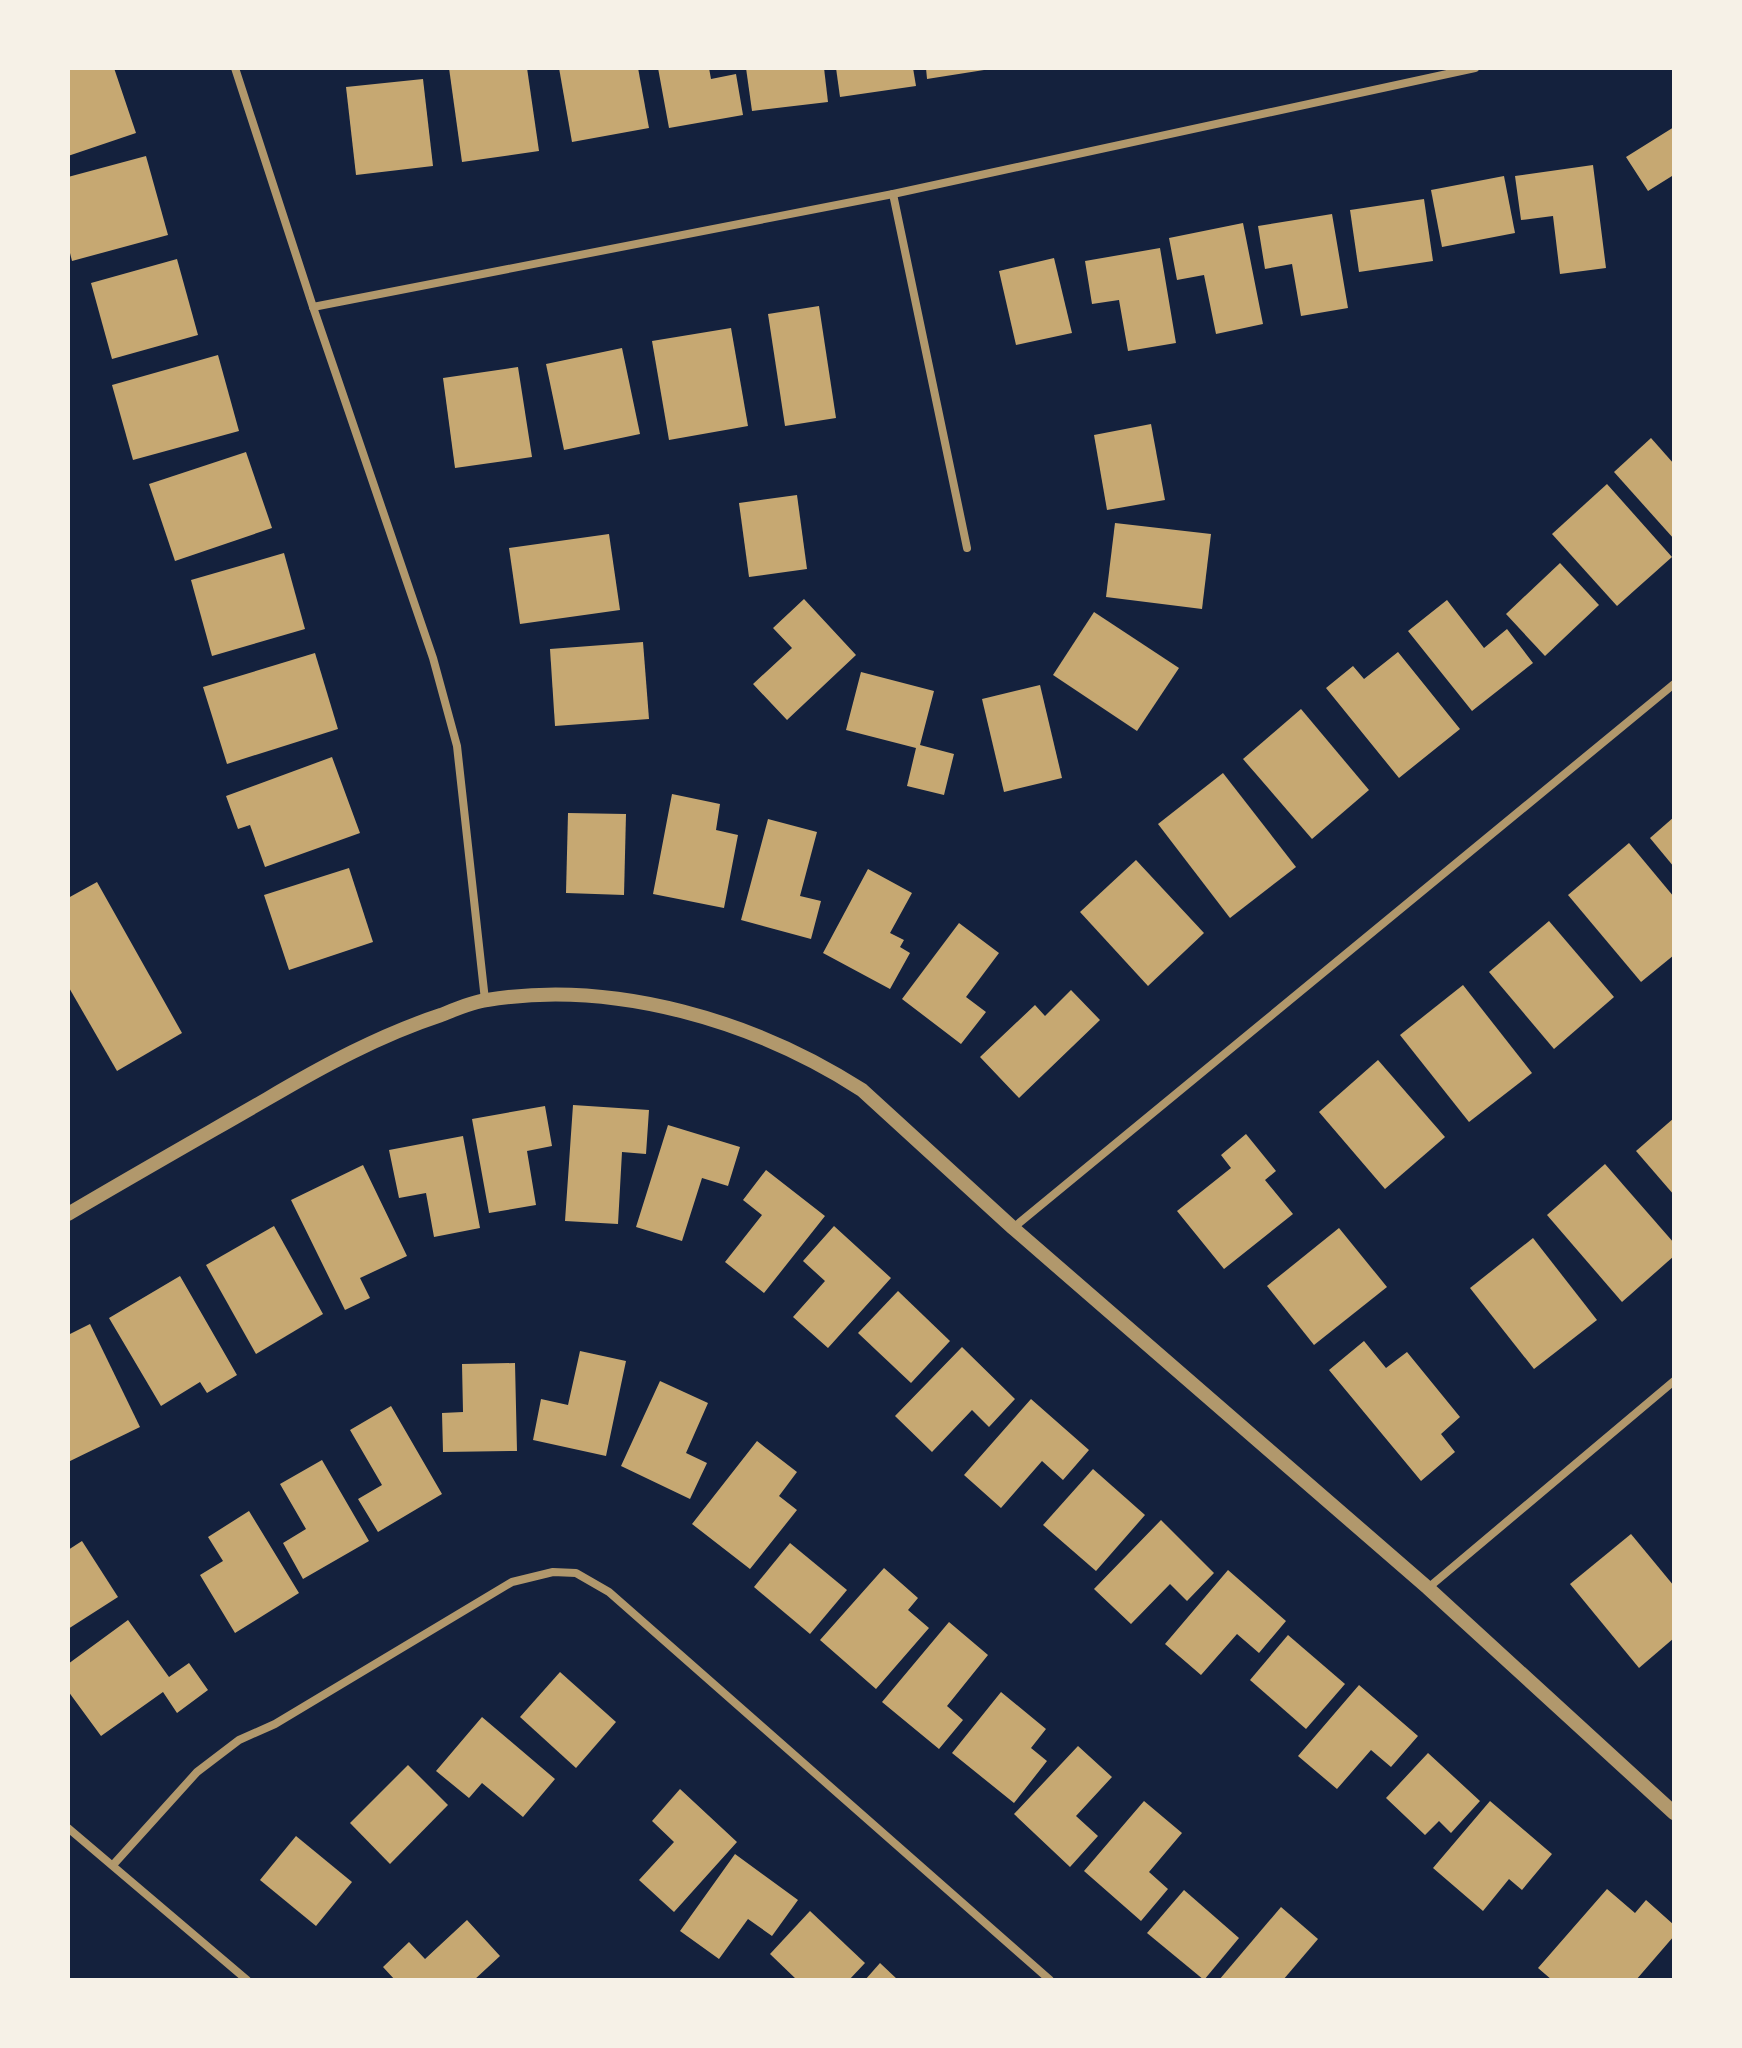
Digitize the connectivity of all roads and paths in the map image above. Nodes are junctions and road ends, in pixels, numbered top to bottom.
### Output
1 (235, 68) edge
2 (1475, 68) edge
3 (893, 194) junction
4 (313, 307) junction
5 (967, 548) dead end
6 (1674, 684) edge
7 (485, 1000) junction
8 (68, 1214) edge
9 (1013, 1228) junction
10 (1674, 1381) edge
11 (1428, 1588) junction
12 (1674, 1813) edge
13 (68, 1828) edge
14 (113, 1865) junction
15 (247, 1980) edge
16 (1050, 1980) edge

1 - 4 street
2 - 3 street
3 - 4 street
3 - 5 street
4 - 7 street
6 - 9 street
7 - 8 street
7 - 9 street
9 - 11 street
10 - 11 street
11 - 12 street
13 - 14 street
14 - 15 street
14 - 16 street

